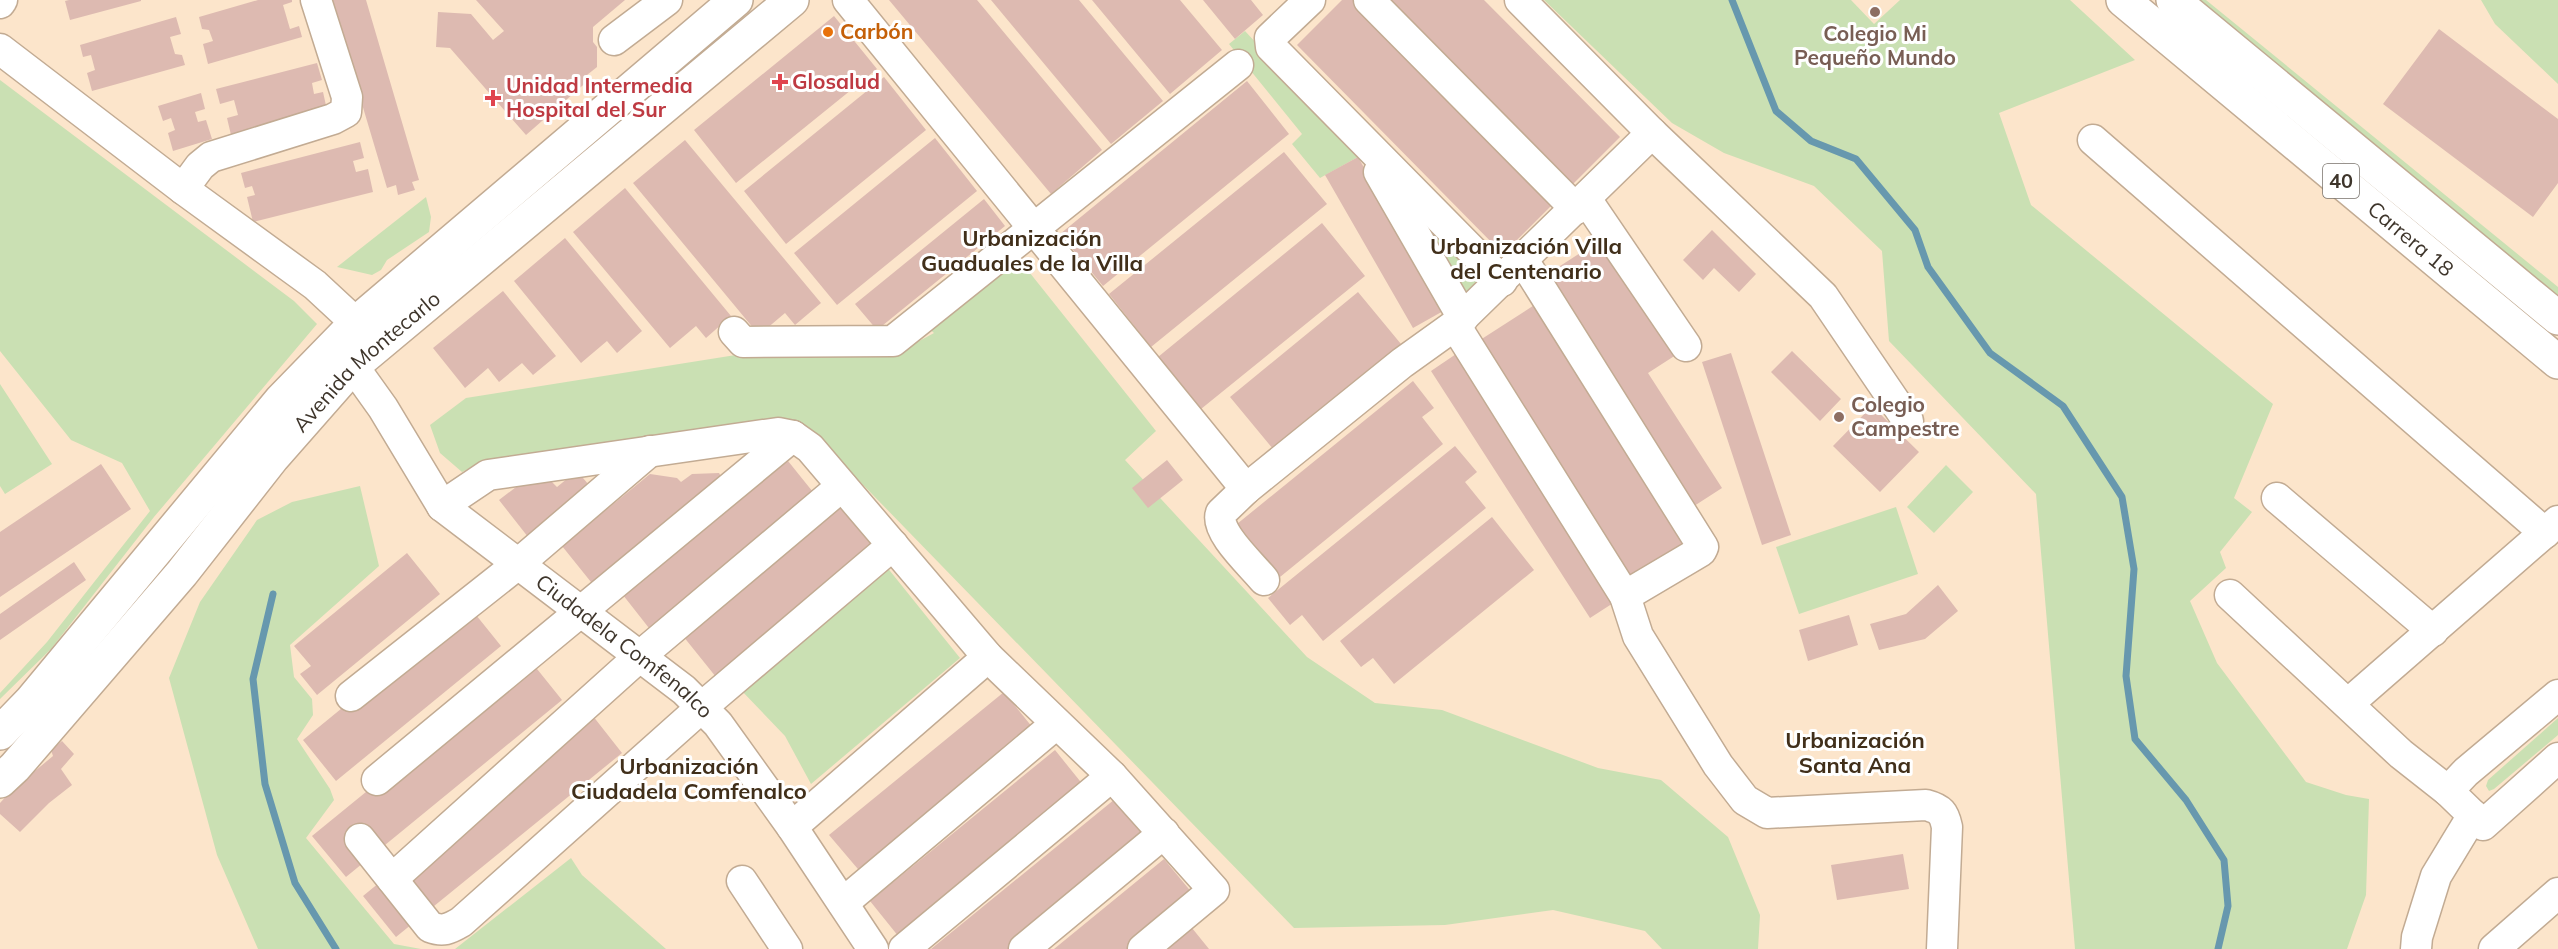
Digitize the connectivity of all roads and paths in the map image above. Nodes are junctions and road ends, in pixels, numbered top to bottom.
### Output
1 (316, 0) edge
2 (667, 0) edge
3 (736, 0) edge
4 (792, 0) edge
5 (848, 0) edge
6 (1310, 0) edge
7 (1369, 0) edge
8 (1520, 0) edge
9 (2123, 0) edge
10 (2173, 0) edge
11 (614, 40) dead end
12 (0, 49) edge
13 (1238, 65) dead end
14 (1652, 133) junction
15 (1358, 136) junction
16 (2093, 140) dead end
17 (183, 189) junction
18 (1581, 204) junction
19 (1035, 229) junction
20 (1512, 271) junction
21 (2558, 318) edge
22 (1459, 321) junction
23 (356, 323) junction
24 (734, 332) dead end
25 (1686, 346) dead end
26 (2558, 362) edge
27 (354, 366) junction
28 (1908, 421) dead end
29 (793, 436) junction
30 (650, 451) junction
31 (842, 486) junction
32 (1246, 489) junction
33 (2277, 498) dead end
34 (442, 506) junction
35 (2552, 527) edge
36 (893, 545) junction
37 (518, 564) junction
38 (1263, 580) dead end
39 (2230, 595) dead end
40 (1625, 596) junction
41 (580, 611) junction
42 (2433, 631) junction
43 (640, 657) junction
44 (988, 657) junction
45 (2558, 695) edge
46 (351, 696) dead end
47 (2349, 704) junction
48 (702, 707) junction
49 (1056, 724) junction
50 (0, 734) edge
51 (2552, 774) edge
52 (1112, 776) junction
53 (377, 780) dead end
54 (0, 781) edge
55 (2448, 791) junction
56 (2473, 815) junction
57 (792, 826) junction
58 (1164, 833) junction
59 (360, 839) dead end
60 (392, 879) junction
61 (742, 881) dead end
62 (2558, 893) edge
63 (843, 903) junction
64 (787, 949) edge
65 (873, 949) edge
66 (904, 949) edge
67 (1024, 949) edge
68 (1143, 949) edge
69 (1942, 949) edge
70 (2416, 949) edge
71 (2494, 949) edge

1 - 17 street
2 - 11 street
3 - 23 main road, Avenida Montecarlo
4 - 27 main road, Avenida Montecarlo
5 - 19 street
6 - 15 street
7 - 18 street
8 - 14 street
9 - 26 main road, Carrera 18 / 40
10 - 21 main road, Carrera 18 / 40
12 - 17 street
13 - 19 street
14 - 18 street
14 - 28 street
15 - 20 street
15 - 22 street
16 - 35 street
17 - 23 street
18 - 20 street
18 - 25 street
19 - 24 street
19 - 32 street
20 - 22 street
20 - 40 street
22 - 32 street
22 - 40 street
23 - 50 main road, Avenida Montecarlo
27 - 34 street, Ciudadela Comfenalco
27 - 54 main road, Avenida Montecarlo
29 - 30 street
29 - 31 street
29 - 41 street
30 - 34 street
30 - 37 street
31 - 36 street
31 - 43 street
32 - 38 street
33 - 42 street
34 - 37 street, Ciudadela Comfenalco
35 - 42 street
36 - 44 street
36 - 48 street
37 - 41 street, Ciudadela Comfenalco
37 - 46 street
39 - 47 street
40 - 69 street
41 - 43 street, Ciudadela Comfenalco
41 - 53 street
42 - 47 street
43 - 48 street, Ciudadela Comfenalco
43 - 60 street
44 - 49 street
44 - 57 street
45 - 55 street
47 - 55 street
48 - 57 street, Ciudadela Comfenalco
48 - 60 street
49 - 52 street
49 - 63 street
51 - 56 street
52 - 58 street
52 - 66 street
55 - 56 street
56 - 70 street
57 - 63 street, Ciudadela Comfenalco
58 - 67 street
58 - 68 street
59 - 60 street
61 - 64 street
62 - 71 street
63 - 65 street, Ciudadela Comfenalco

